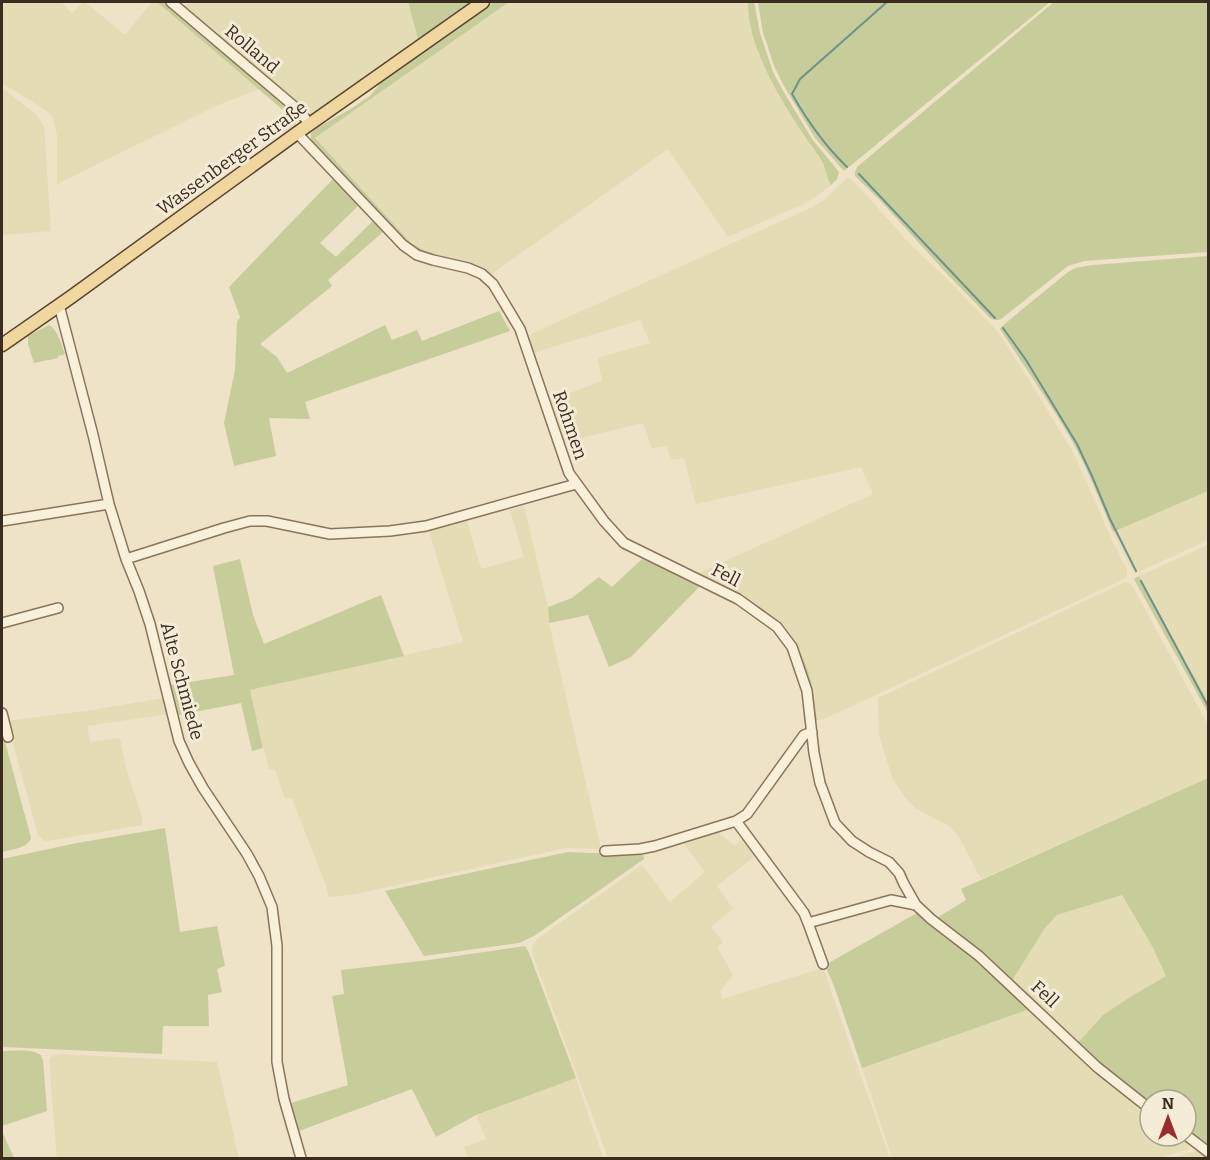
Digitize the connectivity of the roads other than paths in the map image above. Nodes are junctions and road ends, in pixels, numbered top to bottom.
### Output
1 (171, 2) edge
2 (483, 2) edge
3 (310, 124) junction
4 (297, 133) junction
5 (59, 305) junction
6 (2, 345) edge
7 (576, 483) junction
8 (109, 504) junction
9 (2, 521) edge
10 (126, 559) junction
11 (58, 608) dead end
12 (2, 623) edge
13 (2, 713) edge
14 (812, 732) junction
15 (9, 737) dead end
16 (736, 821) junction
17 (605, 851) dead end
18 (904, 884) junction
19 (891, 900) junction
20 (916, 905) junction
21 (808, 923) junction
22 (823, 964) dead end
23 (1138, 1099) edge
24 (302, 1158) edge

1 - 3 street, Rolland
2 - 3 main road, Wassenberger Straße
3 - 4 main road, Wassenberger Straße
4 - 5 main road, Wassenberger Straße
4 - 7 street, Rohmen
5 - 6 main road, Wassenberger Straße
5 - 8 street, Alte Schmiede
7 - 10 street, Rohmen
7 - 14 street, Fell
8 - 9 street
8 - 10 street, Alte Schmiede
10 - 24 street, Alte Schmiede
11 - 12 street
13 - 15 street
14 - 16 street
14 - 18 street, Fell
16 - 17 street
16 - 21 street
18 - 19 street
18 - 20 street, Fell
19 - 20 street
19 - 21 street
20 - 23 street, Fell
21 - 22 street

